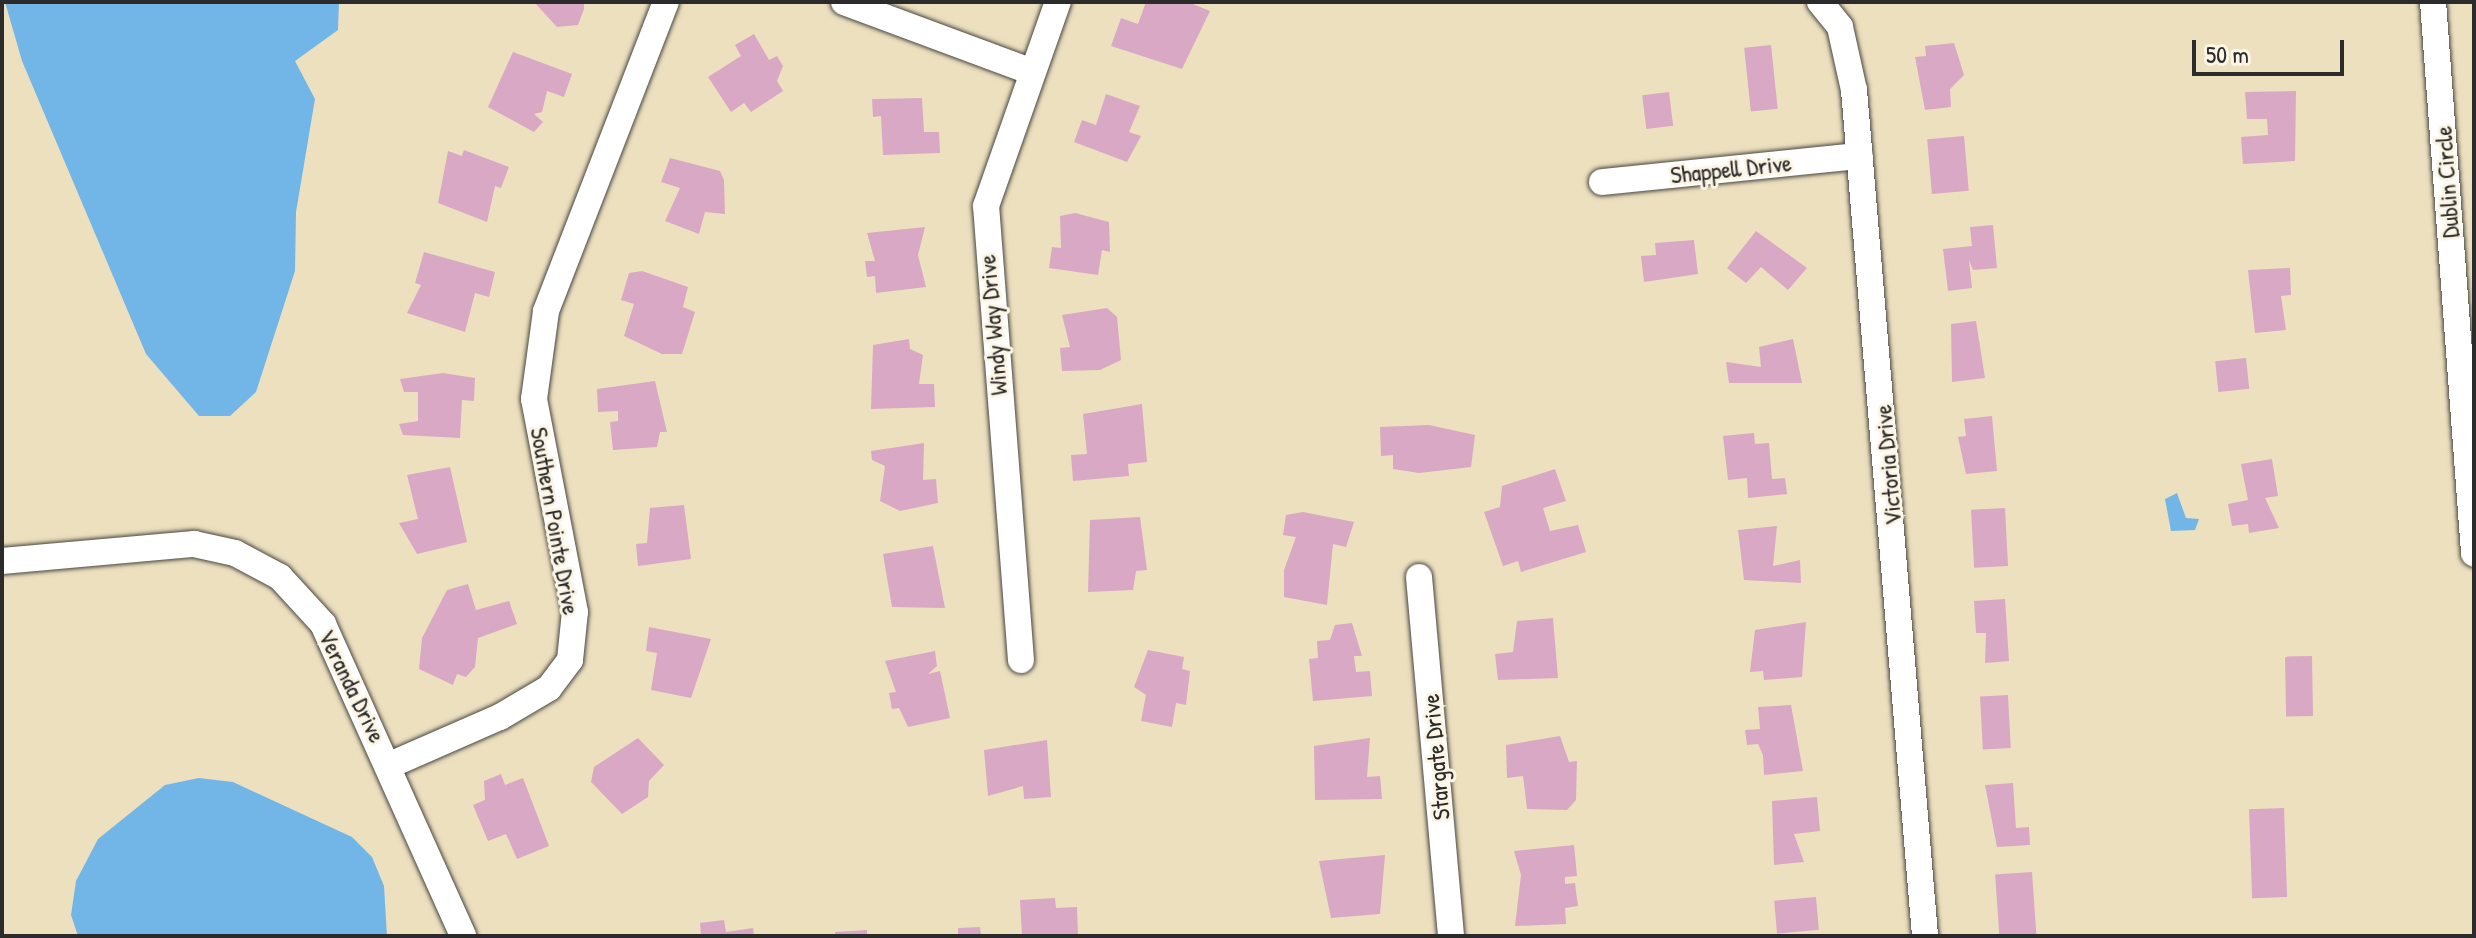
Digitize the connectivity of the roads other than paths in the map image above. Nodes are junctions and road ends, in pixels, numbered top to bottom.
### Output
1 (666, 2) edge
2 (844, 2) edge
3 (1058, 2) edge
4 (1820, 2) edge
5 (2433, 2) edge
6 (1030, 71) junction
7 (1860, 156) junction
8 (1602, 182) dead end
9 (2474, 553) edge
10 (2, 561) edge
11 (1419, 577) dead end
12 (1021, 660) dead end
13 (390, 765) junction
14 (463, 936) edge
15 (1451, 936) edge
16 (1925, 936) edge

1 - 13 street, Southern Pointe Drive
2 - 6 street
3 - 6 street, Windy Way Drive
4 - 7 street, Victoria Drive
5 - 9 street, Dublin Circle
6 - 12 street, Windy Way Drive
7 - 8 street, Shappell Drive
7 - 16 street, Victoria Drive
10 - 13 street, Veranda Drive
11 - 15 street, Stargate Drive
13 - 14 street, Veranda Drive

